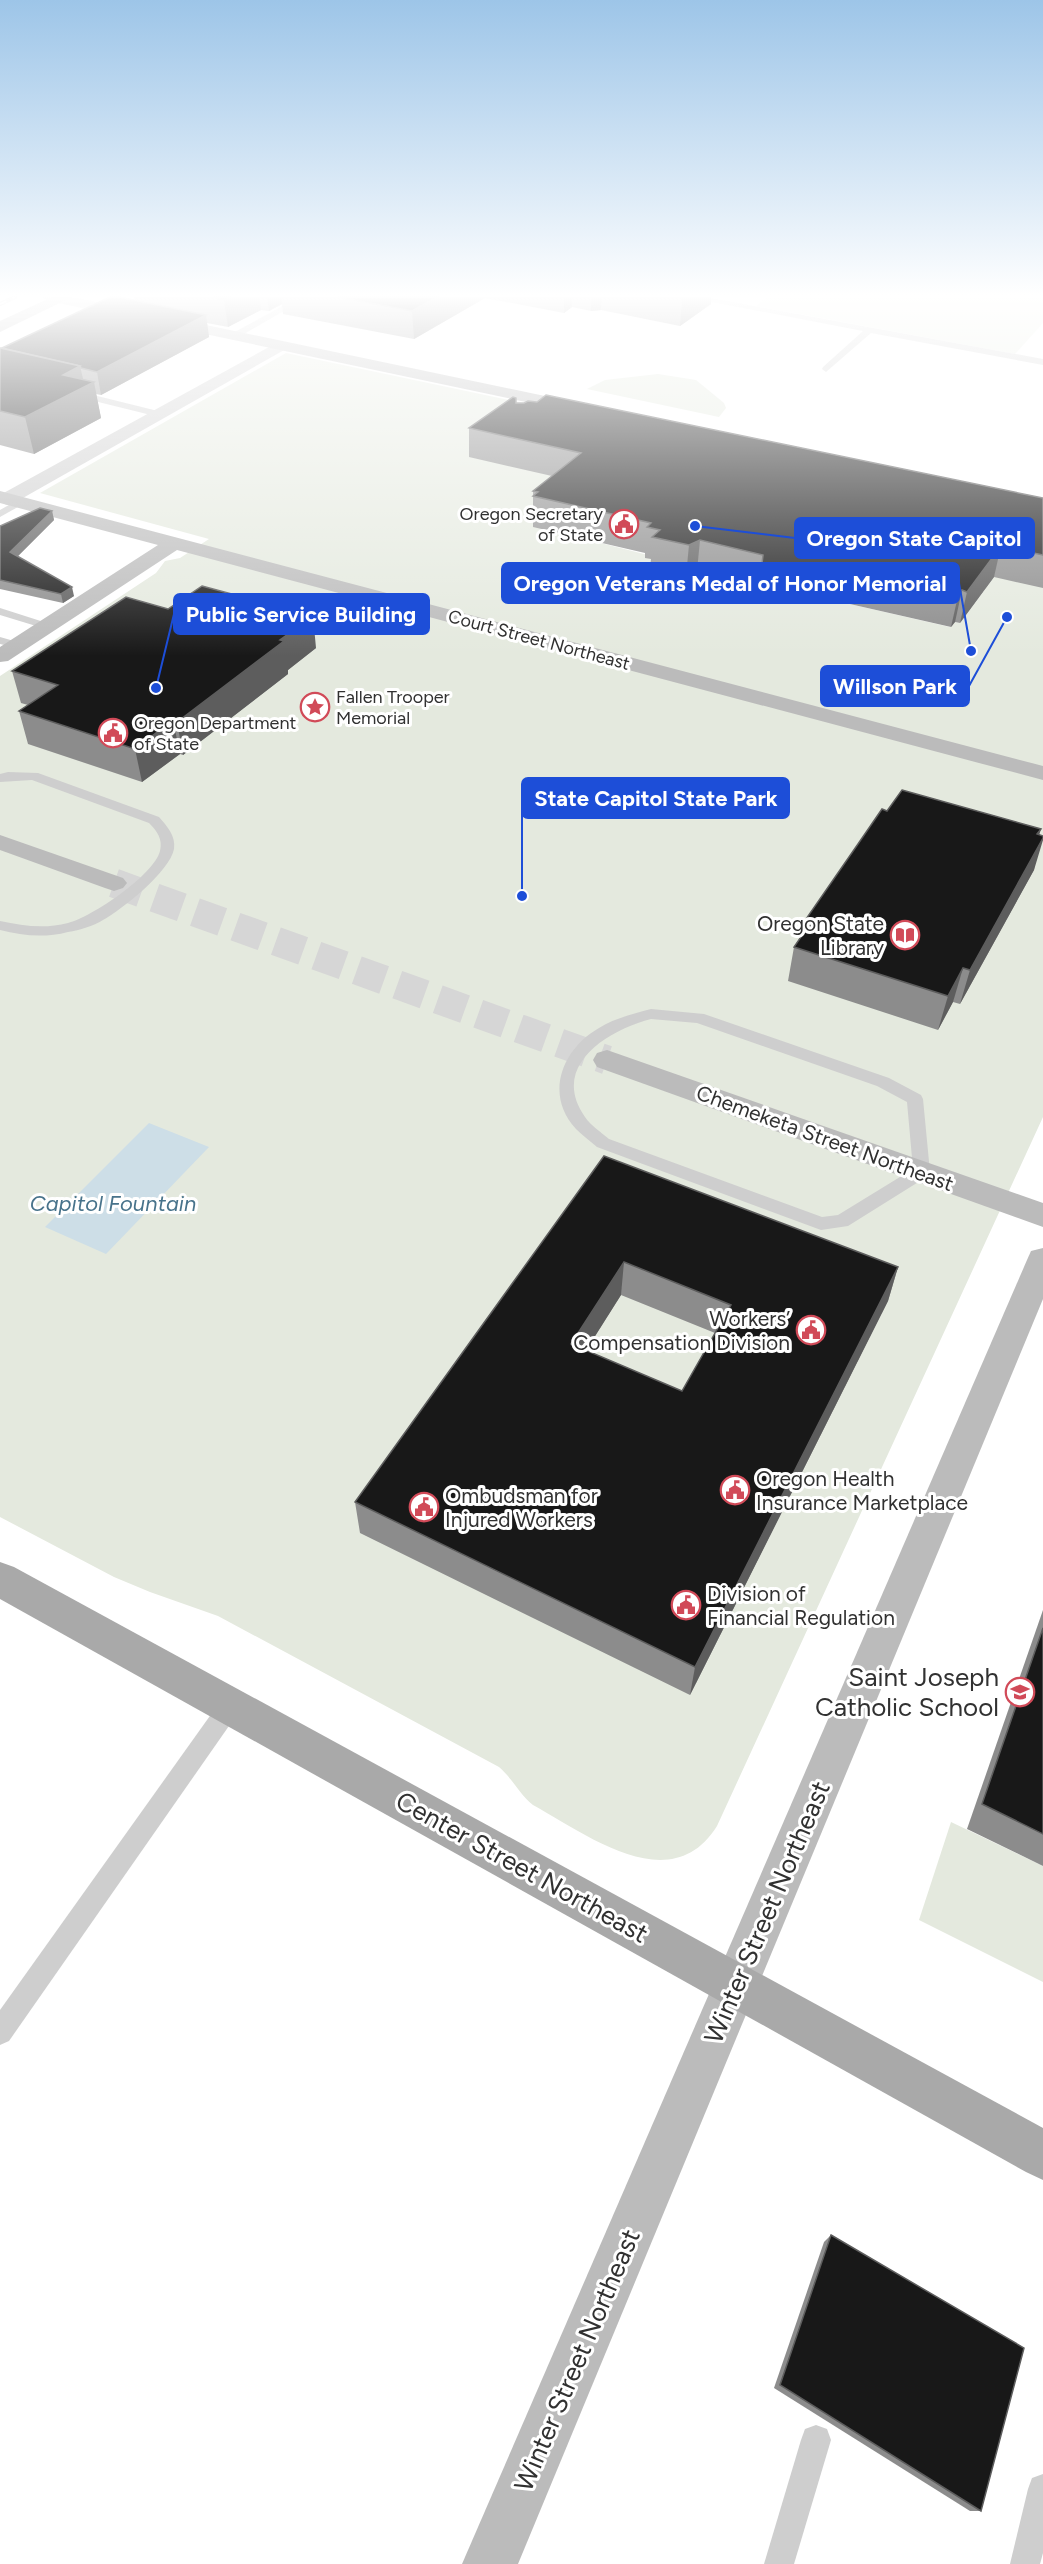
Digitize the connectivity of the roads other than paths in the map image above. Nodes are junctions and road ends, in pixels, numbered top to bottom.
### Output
1 (154, 417) edge
2 (7, 503) edge
3 (174, 543) junction
4 (0, 612) edge
5 (46, 626) junction
6 (6, 647) edge
7 (1043, 773) edge
8 (0, 778) edge
9 (0, 842) edge
10 (114, 883) tunnel mouth
11 (0, 925) edge
12 (607, 1060) tunnel mouth
13 (922, 1172) junction
14 (1043, 1215) edge
15 (1043, 1260) edge
16 (0, 1579) edge
17 (230, 1706) junction
18 (736, 1985) junction
19 (0, 2032) edge
20 (1043, 2155) edge
21 (816, 2440) dead end
22 (1043, 2489) edge
23 (490, 2564) edge
24 (779, 2564) edge
25 (1025, 2564) edge

1 - 2 street
2 - 3 main road, Court Street Northeast
3 - 5 main road
3 - 7 main road, Court Street Northeast
4 - 5 lane
5 - 6 main road
8 - 11 lane
9 - 10 main road
12 - 13 main road, Chemeketa Street Northeast
13 - 13 lane
13 - 14 main road, Chemeketa Street Northeast
15 - 18 main road, Winter Street Northeast
16 - 17 main road, Center Street Northeast
17 - 18 main road, Center Street Northeast
17 - 19 lane
18 - 20 main road, Center Street Northeast
18 - 23 main road, Winter Street Northeast
21 - 24 lane
22 - 25 lane

